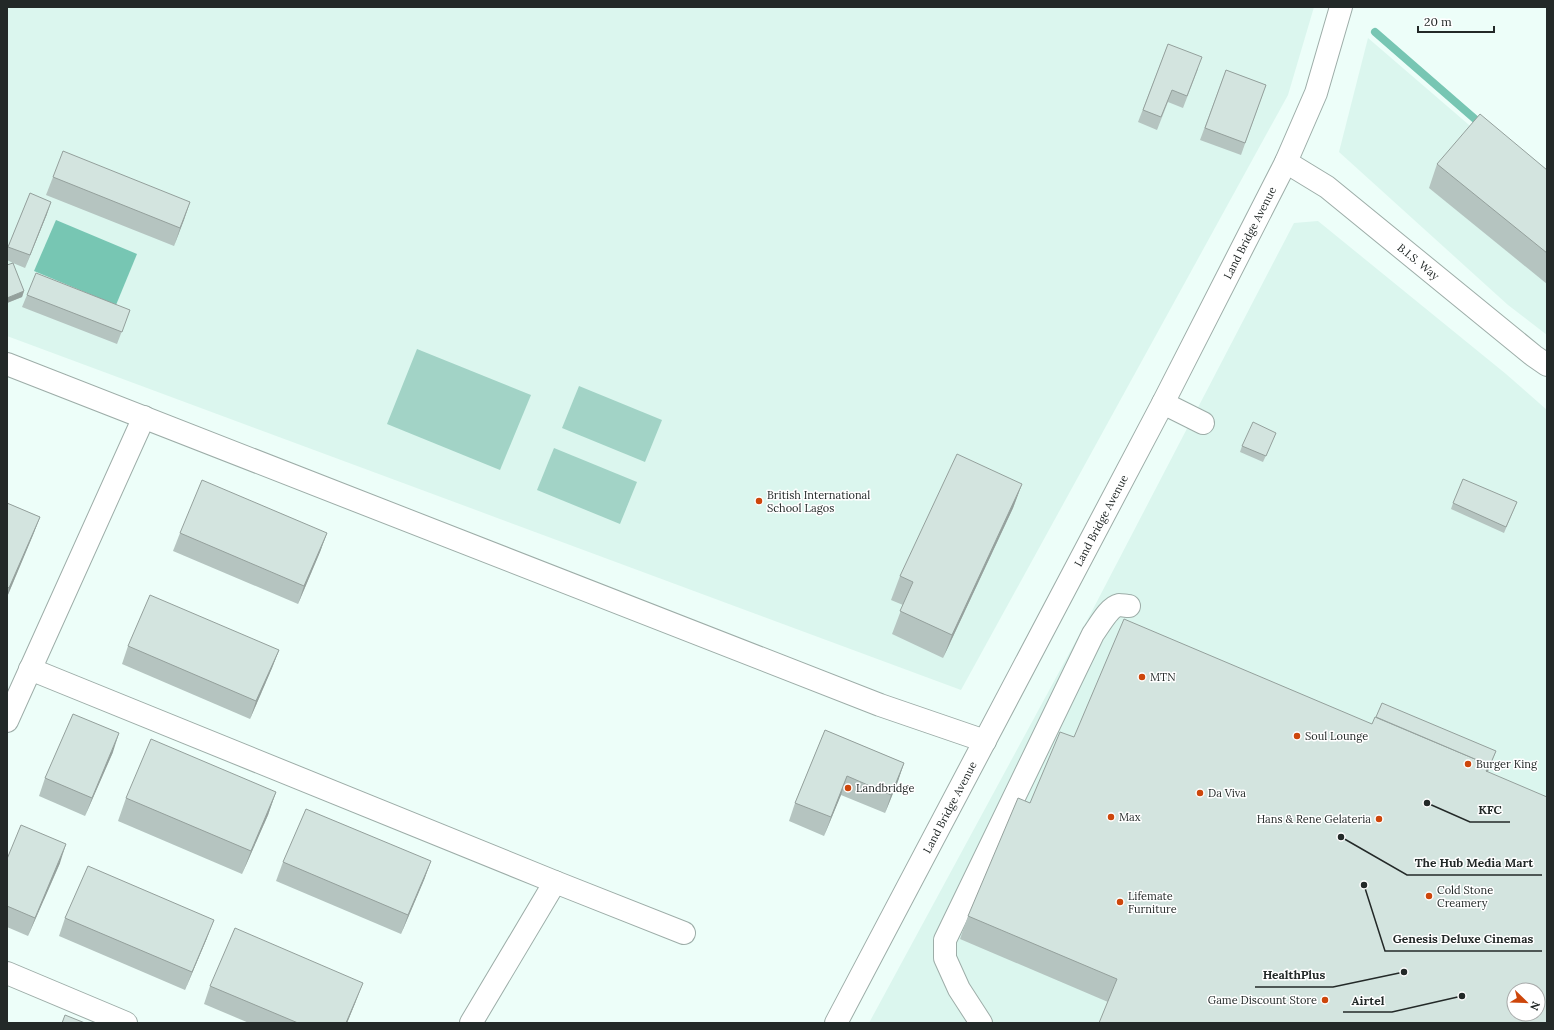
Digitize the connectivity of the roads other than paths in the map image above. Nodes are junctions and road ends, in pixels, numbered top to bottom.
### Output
1 (1342, 7) edge
2 (1286, 162) junction
3 (7, 364) edge
4 (1547, 365) edge
5 (1163, 403) junction
6 (144, 417) junction
7 (1203, 423) dead end
8 (1129, 606) dead end
9 (30, 668) junction
10 (7, 721) edge
11 (985, 741) junction
12 (555, 882) junction
13 (684, 933) dead end
14 (7, 973) edge
15 (126, 1023) edge
16 (471, 1023) edge
17 (836, 1023) edge
18 (981, 1023) edge

1 - 2 street, Land Bridge Avenue
2 - 4 street, B.I.S. Way
2 - 5 street, Land Bridge Avenue
3 - 6 street
5 - 7 street
5 - 11 street, Land Bridge Avenue
6 - 9 street
6 - 11 street
8 - 18 street
9 - 10 street
9 - 12 street
11 - 17 street, Land Bridge Avenue
12 - 13 street
12 - 16 street
14 - 15 street

